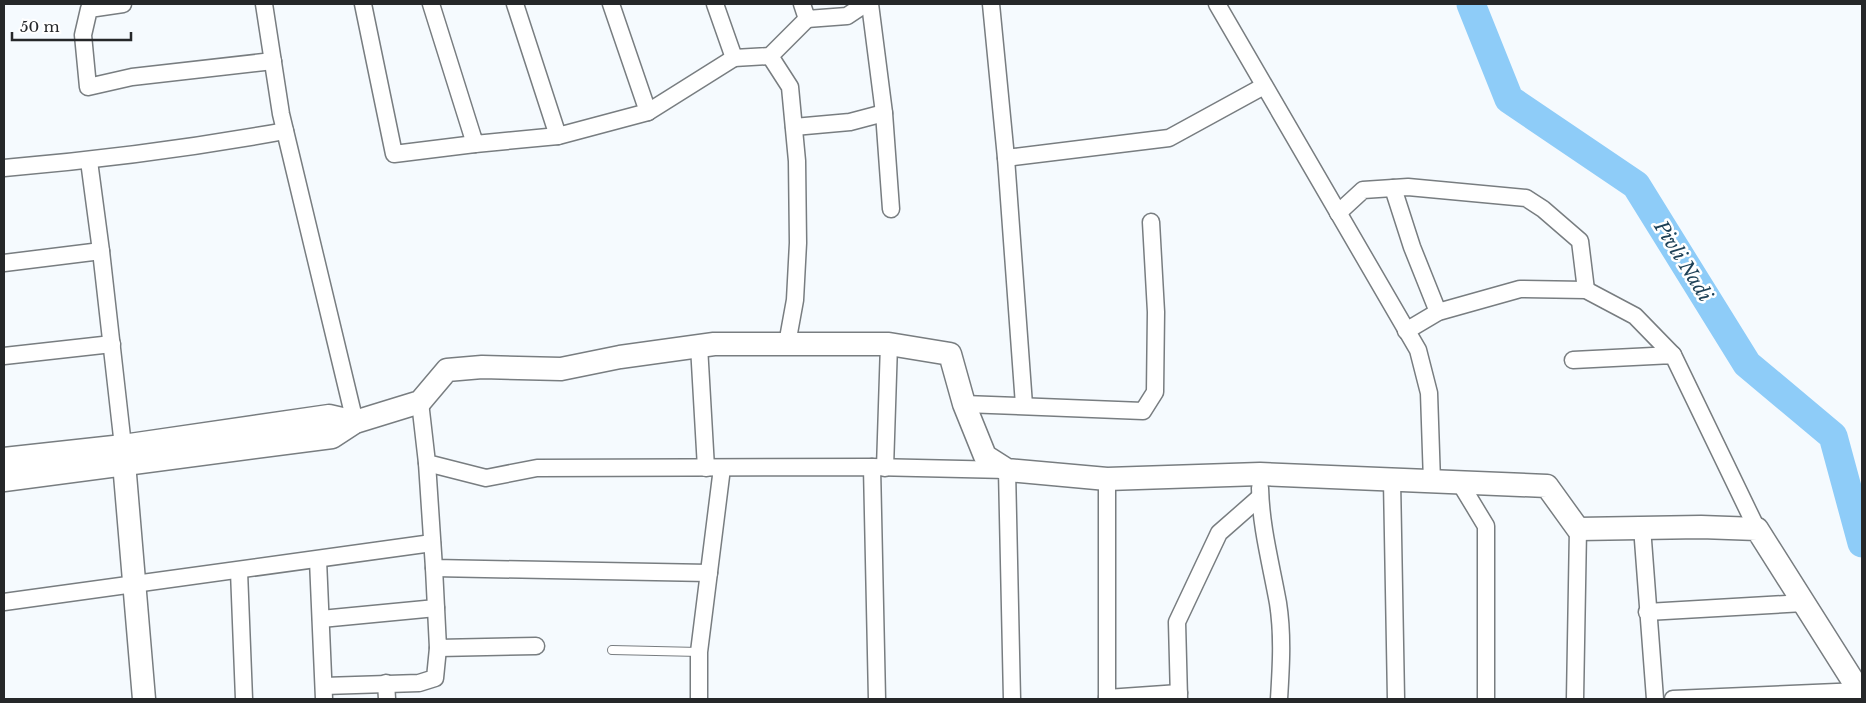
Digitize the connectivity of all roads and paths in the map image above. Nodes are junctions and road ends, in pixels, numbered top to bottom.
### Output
1 (123, 4) edge
2 (264, 4) edge
3 (363, 4) edge
4 (430, 4) edge
5 (515, 4) edge
6 (611, 4) edge
7 (715, 4) edge
8 (864, 4) edge
9 (870, 4) edge
10 (991, 4) edge
11 (1217, 4) edge
12 (804, 12) edge
13 (770, 56) junction
14 (734, 58) junction
15 (273, 61) junction
16 (1264, 86) junction
17 (648, 112) junction
18 (884, 113) junction
19 (794, 127) junction
20 (285, 131) junction
21 (558, 136) junction
22 (475, 144) junction
23 (1006, 158) junction
24 (89, 160) junction
25 (4, 168) edge
26 (1393, 188) junction
27 (891, 208) dead end
28 (1338, 213) junction
29 (1151, 222) dead end
30 (101, 251) junction
31 (4, 263) edge
32 (1586, 290) junction
33 (1438, 312) junction
34 (1406, 331) junction
35 (112, 344) junction
36 (787, 344) junction
37 (890, 344) junction
38 (699, 346) junction
39 (1673, 355) junction
40 (4, 356) edge
41 (1573, 360) dead end
42 (420, 402) junction
43 (964, 404) junction
44 (1024, 405) junction
45 (355, 422) junction
46 (124, 456) junction
47 (4, 459) edge
48 (427, 463) junction
49 (714, 468) junction
50 (879, 468) junction
51 (1007, 470) junction
52 (1260, 474) junction
53 (1107, 479) junction
54 (4, 480) edge
55 (1392, 480) junction
56 (1432, 482) junction
57 (1460, 483) junction
58 (1260, 497) junction
59 (1642, 528) junction
60 (1578, 529) junction
61 (1757, 529) junction
62 (432, 543) junction
63 (318, 560) junction
64 (434, 568) junction
65 (239, 571) junction
66 (709, 573) junction
67 (136, 583) junction
68 (4, 602) edge
69 (1804, 603) junction
70 (436, 608) junction
71 (1647, 612) junction
72 (321, 619) junction
73 (536, 646) dead end
74 (438, 648) junction
75 (612, 650) dead end
76 (699, 652) junction
77 (387, 691) edge
78 (324, 692) edge
79 (1861, 693) edge
80 (1179, 696) edge
81 (1107, 698) edge
82 (144, 699) edge
83 (244, 699) edge
84 (699, 699) edge
85 (877, 699) edge
86 (1012, 699) edge
87 (1279, 699) edge
88 (1396, 699) edge
89 (1486, 699) edge
90 (1575, 699) edge
91 (1654, 699) edge
92 (1673, 699) edge

1 - 15 street
2 - 15 street
3 - 22 street
4 - 22 street
5 - 21 street
6 - 17 street
7 - 14 street
8 - 12 street
9 - 18 street
10 - 23 street
11 - 16 street
12 - 13 street
13 - 14 street
13 - 19 street
14 - 17 street
15 - 20 street
16 - 23 street
16 - 28 street
17 - 21 street
18 - 19 street
18 - 27 street
19 - 36 street
20 - 24 street
20 - 45 street
21 - 22 street
23 - 44 street
24 - 25 street
24 - 30 street
26 - 28 street
26 - 32 street
26 - 33 street
28 - 34 street
29 - 44 street
30 - 31 street
30 - 35 street
32 - 33 street
32 - 39 street
33 - 34 street
34 - 56 street
35 - 40 street
35 - 46 street
36 - 37 street
36 - 38 street
37 - 43 street
37 - 50 street
38 - 42 street
38 - 49 street
39 - 41 street
39 - 61 street
42 - 45 street
42 - 48 street
43 - 44 street
43 - 51 street
45 - 46 street
46 - 47 street
46 - 54 street
46 - 67 street
48 - 49 street
48 - 62 street
49 - 50 street
49 - 66 street
50 - 51 street
50 - 85 street
51 - 53 street
51 - 86 street
52 - 53 street
52 - 55 street
52 - 58 street
53 - 81 street
55 - 56 street
55 - 88 street
56 - 57 street
57 - 60 street
57 - 89 street
58 - 80 street
58 - 87 street
59 - 60 street
59 - 61 street
59 - 71 street
60 - 90 street
61 - 69 street
62 - 63 street
62 - 64 street
63 - 65 street
63 - 72 street
64 - 66 street
64 - 70 street
65 - 67 street
65 - 83 street
66 - 76 street
67 - 68 street
67 - 82 street
69 - 71 street
69 - 79 street
70 - 72 street
70 - 74 street
71 - 91 street
72 - 78 street
73 - 74 street
74 - 77 street
75 - 76 lane
76 - 84 street
77 - 78 street
79 - 92 street
80 - 81 street

